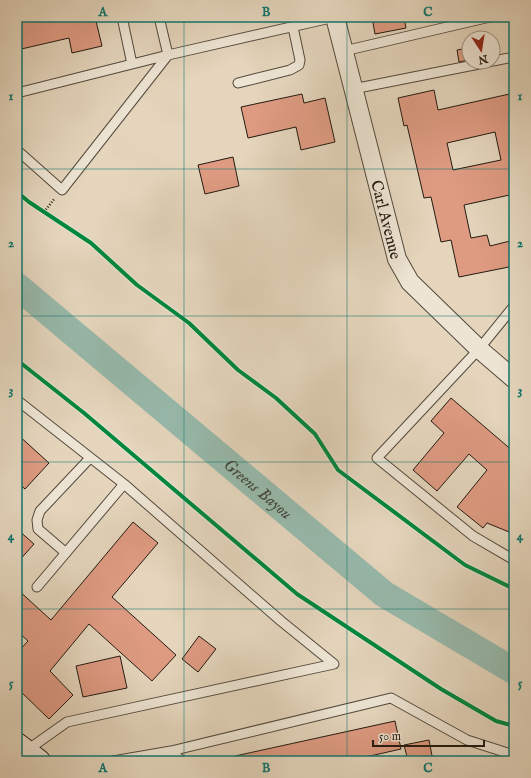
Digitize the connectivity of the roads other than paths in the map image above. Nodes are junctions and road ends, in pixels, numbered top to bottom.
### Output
1 (122, 17) edge
2 (159, 17) edge
3 (335, 17) edge
4 (490, 17) edge
5 (293, 27) junction
6 (344, 52) junction
7 (168, 55) junction
8 (514, 57) edge
9 (501, 59) edge
10 (132, 64) junction
11 (461, 68) edge
12 (238, 83) dead end
13 (354, 89) junction
14 (17, 93) edge
15 (17, 150) edge
16 (514, 306) edge
17 (479, 349) junction
18 (514, 379) edge
19 (17, 400) edge
20 (90, 458) junction
21 (124, 484) junction
22 (66, 553) junction
23 (514, 560) edge
24 (37, 587) dead end
25 (171, 751) junction
26 (27, 752) edge
27 (514, 755) edge
28 (113, 761) edge
29 (182, 761) edge

1 - 10 lane
2 - 7 lane
3 - 5 lane
3 - 6 street, Carl Avenue
4 - 6 lane
5 - 7 lane
5 - 12 lane
6 - 13 street, Carl Avenue
7 - 10 lane
7 - 15 lane
8 - 9 lane
10 - 14 lane
11 - 13 lane
13 - 17 street, Carl Avenue
16 - 17 lane
17 - 18 street, Carl Avenue
17 - 23 lane
19 - 20 lane
20 - 21 lane
20 - 22 lane
21 - 22 lane
21 - 26 lane
22 - 24 lane
25 - 27 lane
25 - 28 lane
25 - 29 lane

